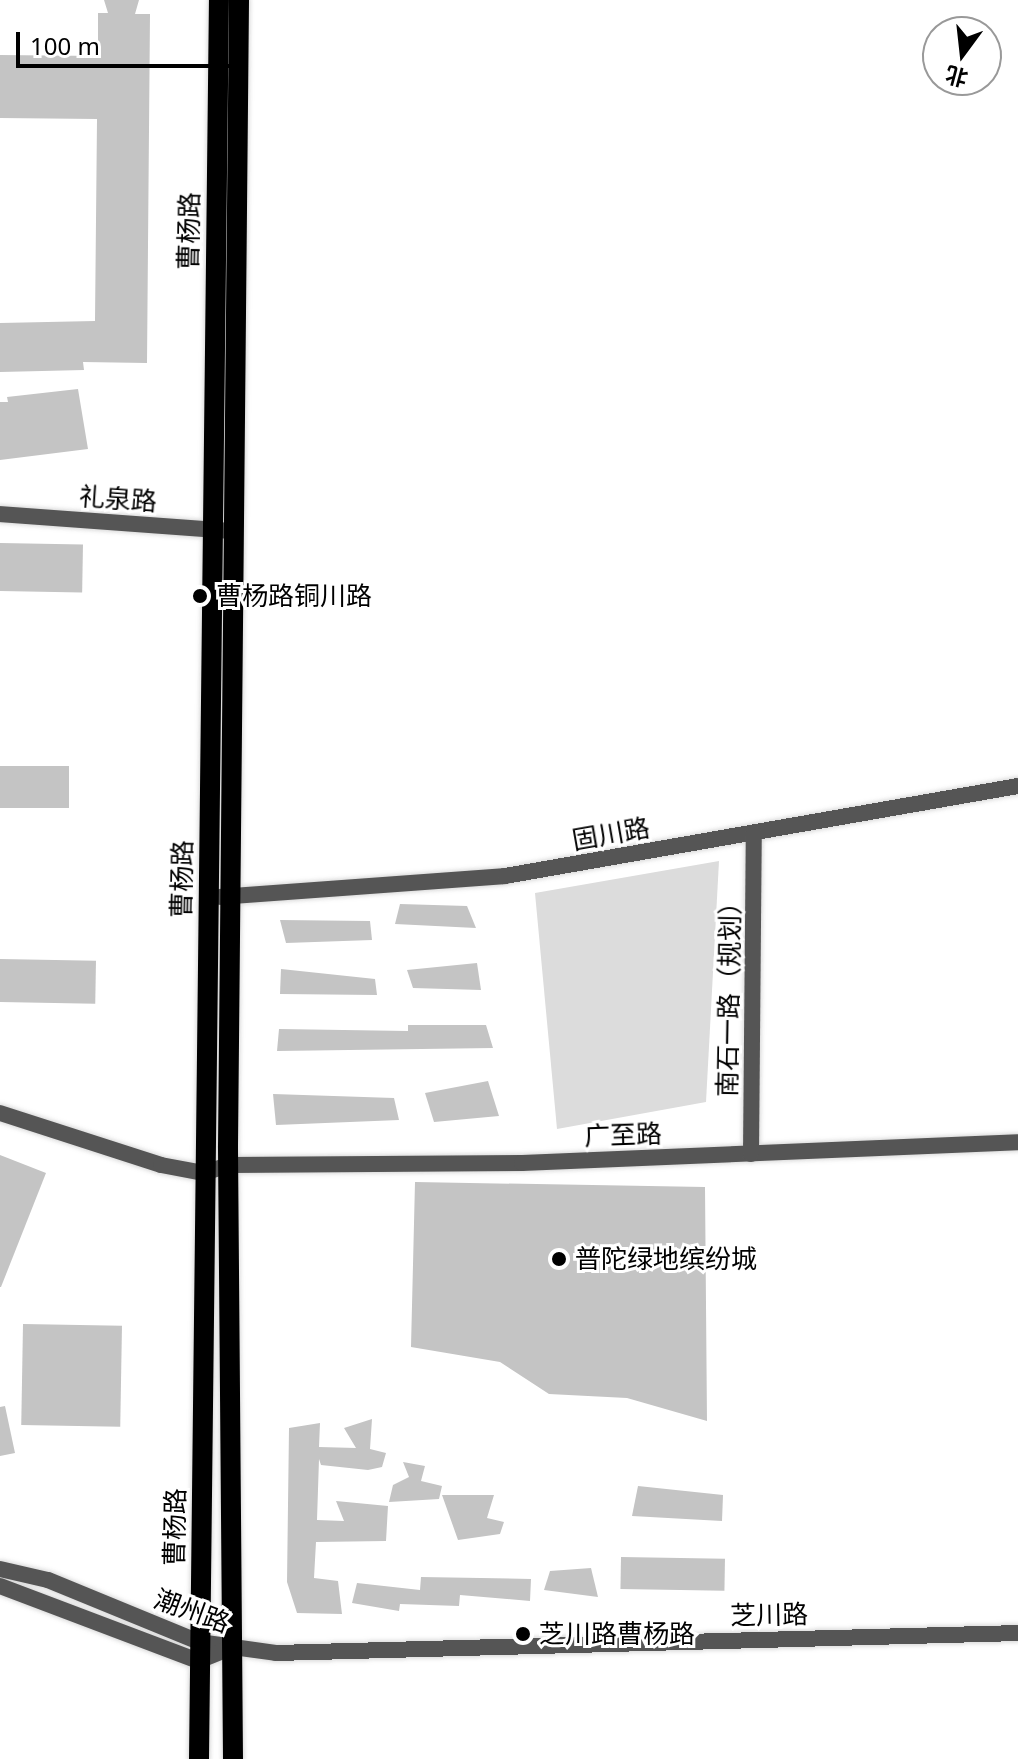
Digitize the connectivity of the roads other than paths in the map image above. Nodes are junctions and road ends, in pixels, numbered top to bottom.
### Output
1 (219, 0) edge
2 (239, 0) edge
3 (0, 514) edge
4 (212, 530) junction
5 (233, 531) junction
6 (1018, 786) edge
7 (754, 833) junction
8 (229, 896) junction
9 (207, 897) junction
10 (0, 1113) edge
11 (1018, 1142) edge
12 (751, 1154) junction
13 (229, 1165) junction
14 (204, 1173) junction
15 (0, 1569) edge
16 (0, 1586) edge
17 (1018, 1633) edge
18 (233, 1647) junction
19 (199, 1651) junction
20 (199, 1759) edge
21 (233, 1759) edge

1 - 4 main road, 曹杨路
2 - 5 main road, 曹杨路
3 - 4 street, 礼泉路
4 - 5 street, 礼泉路
4 - 9 main road, 曹杨路
5 - 8 main road, 曹杨路
6 - 7 street, 固川路
7 - 8 street, 固川路
7 - 12 street, 南石一路（规划）
8 - 9 street, 固川路
8 - 13 main road, 曹杨路
9 - 14 main road, 曹杨路
10 - 14 street
11 - 12 street, 广至路
12 - 13 street, 广至路
13 - 14 street
13 - 18 main road, 曹杨路
14 - 19 main road, 曹杨路
15 - 19 street, 潮州路
16 - 19 street, 潮州路
17 - 18 street, 芝川路
18 - 19 street, 潮州路
18 - 21 main road, 曹杨路
19 - 20 main road, 曹杨路

